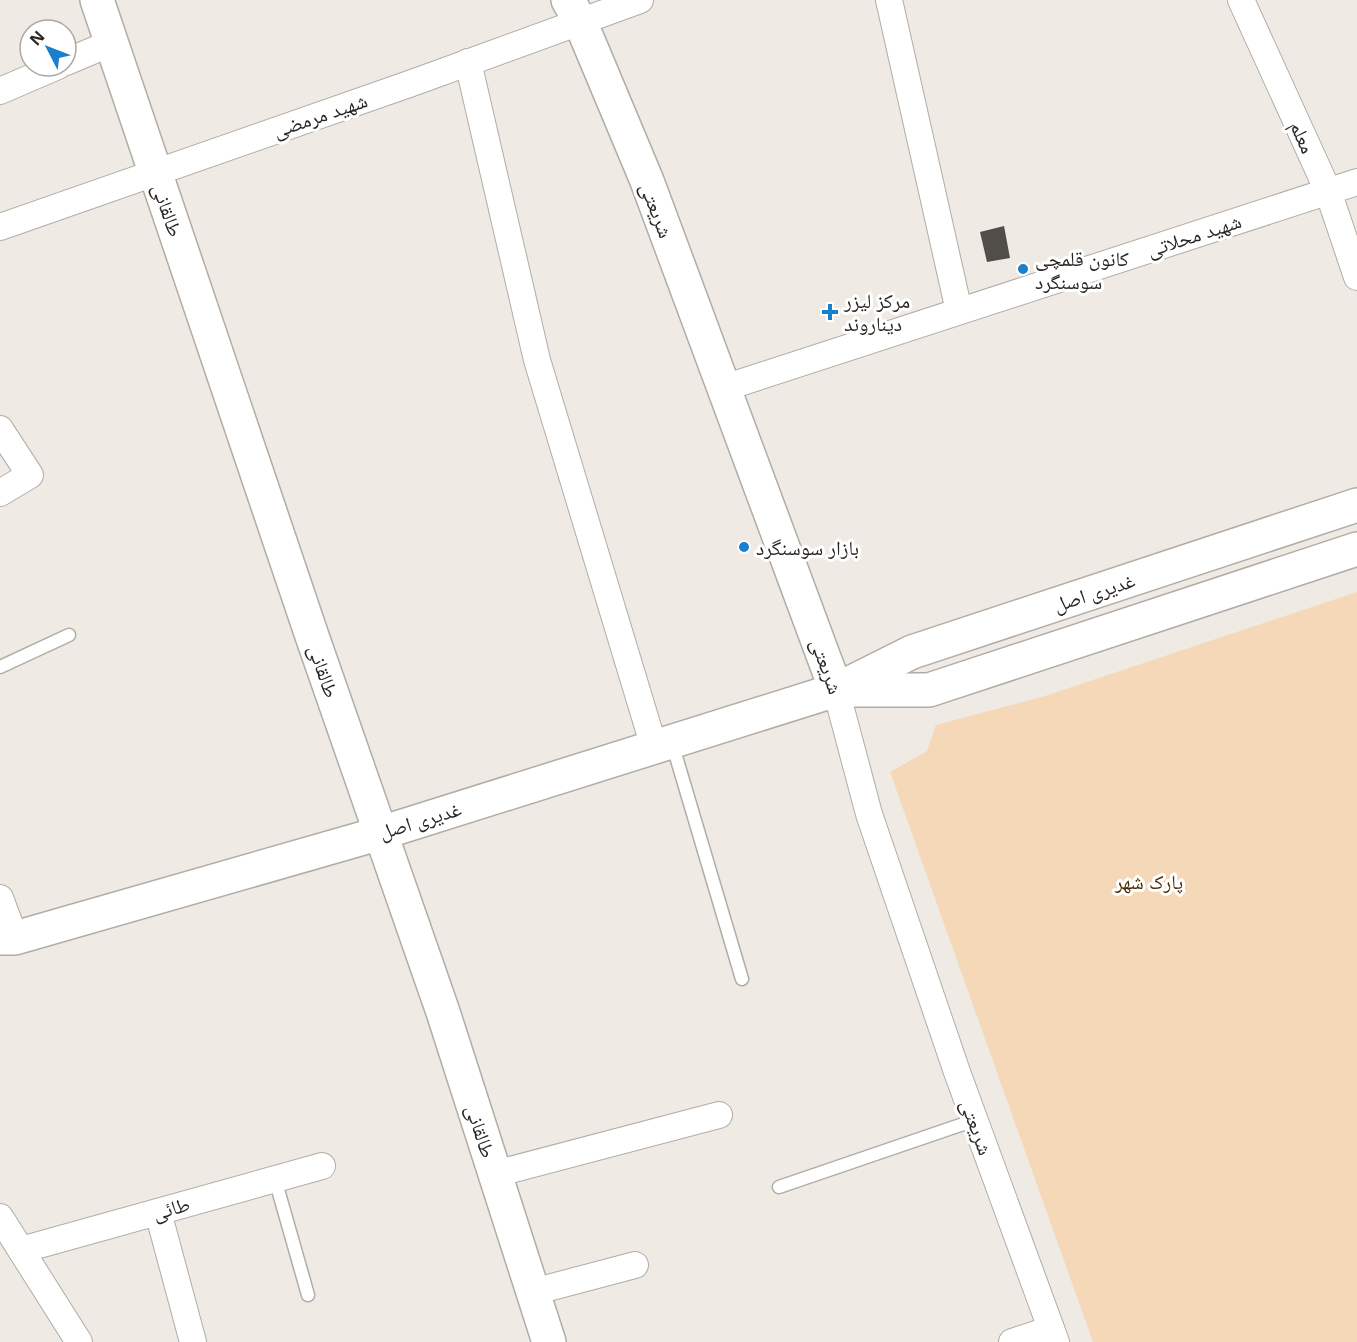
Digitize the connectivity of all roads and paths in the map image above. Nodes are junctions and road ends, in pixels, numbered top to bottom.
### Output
1 (97, 0) edge
2 (640, 0) edge
3 (889, 0) edge
4 (1241, 0) edge
5 (574, 11) edge
6 (111, 43) junction
7 (78, 57) edge
8 (468, 62) junction
9 (30, 78) edge
10 (0, 91) edge
11 (155, 172) junction
12 (1357, 182) edge
13 (1328, 191) junction
14 (0, 227) edge
15 (1357, 277) edge
16 (959, 311) junction
17 (724, 388) junction
18 (0, 429) edge
19 (0, 493) edge
20 (1357, 505) edge
21 (1357, 549) edge
22 (69, 634) dead end
23 (0, 667) edge
24 (837, 690) junction
25 (662, 745) junction
26 (381, 833) junction
27 (0, 898) edge
28 (7, 938) edge
29 (742, 979) dead end
30 (719, 1115) dead end
31 (975, 1120) junction
32 (322, 1166) dead end
33 (495, 1174) junction
34 (275, 1179) junction
35 (779, 1187) dead end
36 (158, 1212) junction
37 (0, 1217) edge
38 (21, 1250) junction
39 (635, 1265) dead end
40 (533, 1292) junction
41 (308, 1295) dead end
42 (1054, 1335) edge
43 (79, 1342) edge
44 (193, 1342) edge
45 (549, 1342) edge
46 (1012, 1342) edge

1 - 6 street, طالقانی
2 - 5 street, شهید مرمضی
3 - 16 street
4 - 13 street, معلم
5 - 8 street, شهید مرمضی
5 - 17 street, شریعتی
6 - 7 street
6 - 11 street, طالقانی
8 - 11 street, شهید مرمضی
8 - 25 street
9 - 10 street
11 - 14 street, شهید مرمضی
11 - 26 street, طالقانی
12 - 13 street, شهید محلاتی
13 - 15 street, معلم
13 - 16 street, شهید محلاتی
16 - 17 street, شهید محلاتی
17 - 24 street, شریعتی
18 - 19 street
20 - 24 street, غدیری اصل
21 - 24 street, غدیری اصل
22 - 23 lane
24 - 25 street, غدیری اصل
24 - 31 street, شریعتی
25 - 26 street, غدیری اصل
25 - 29 lane
26 - 28 street, غدیری اصل
26 - 33 street, طالقانی
27 - 28 street
30 - 33 street
31 - 35 lane
31 - 42 street, شریعتی
32 - 34 street, طائی
33 - 40 street, طالقانی
34 - 36 street, طائی
34 - 41 lane
36 - 38 street, طائی
36 - 44 street
37 - 38 street
38 - 43 street
39 - 40 street
40 - 45 street, طالقانی
42 - 46 street

